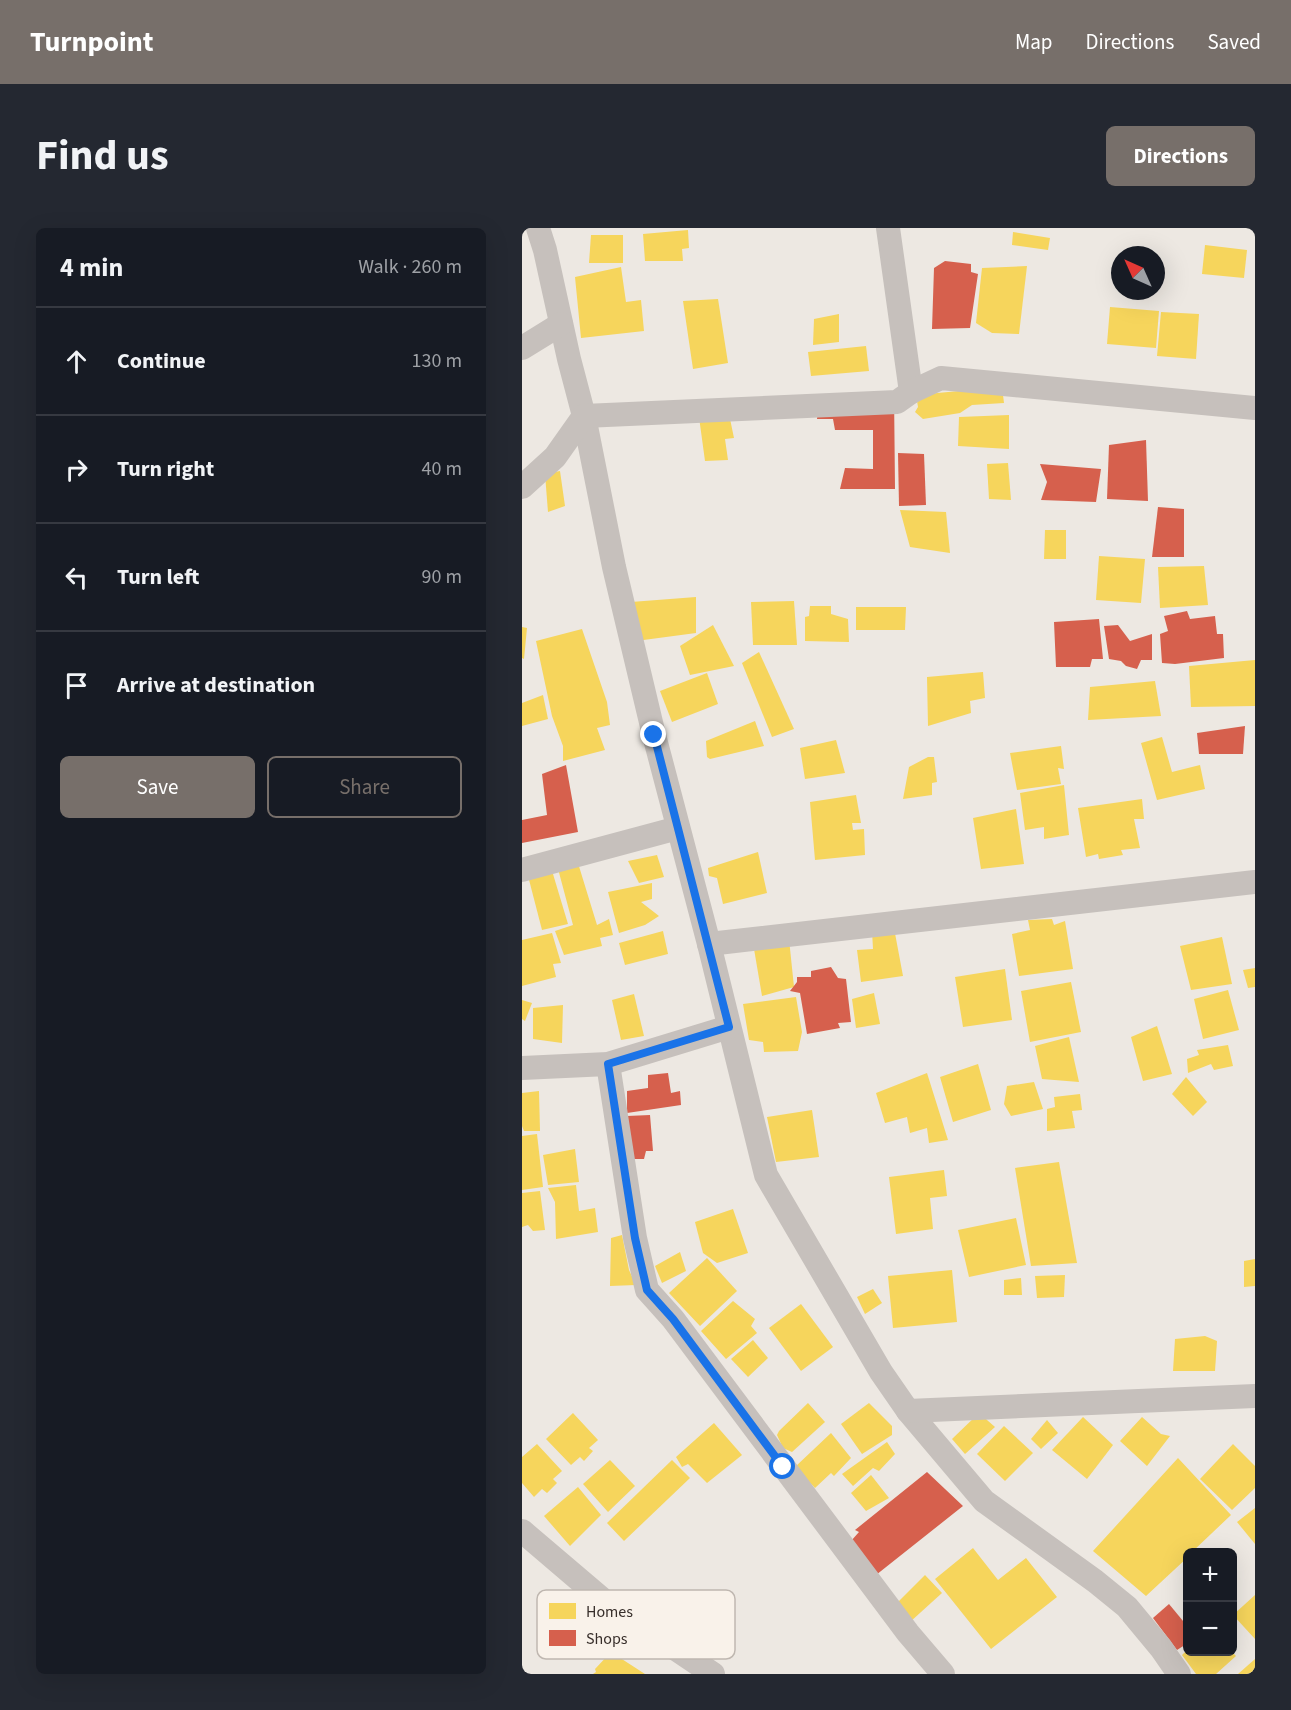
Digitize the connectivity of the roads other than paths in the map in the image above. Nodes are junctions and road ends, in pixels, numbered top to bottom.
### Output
1 (538, 228) edge
2 (888, 228) edge
3 (561, 324) junction
4 (522, 348) edge
5 (911, 392) junction
6 (1255, 408) edge
7 (584, 416) junction
8 (522, 487) edge
9 (678, 828) junction
10 (522, 870) edge
11 (1255, 882) edge
12 (709, 944) junction
13 (729, 1027) junction
14 (608, 1064) junction
15 (522, 1068) edge
16 (1255, 1396) edge
17 (908, 1411) junction
18 (522, 1531) edge
19 (591, 1590) edge
20 (692, 1659) edge
21 (714, 1674) edge
22 (943, 1674) edge
23 (1179, 1674) edge

1 - 3 street
2 - 5 street
3 - 4 street
3 - 7 street
5 - 6 street
5 - 7 street
7 - 8 street
7 - 9 street
9 - 10 street
9 - 12 street
11 - 12 street
12 - 13 street
13 - 14 street
13 - 17 street
14 - 15 street
14 - 22 street
16 - 17 street
17 - 23 street
18 - 19 street
20 - 21 street

